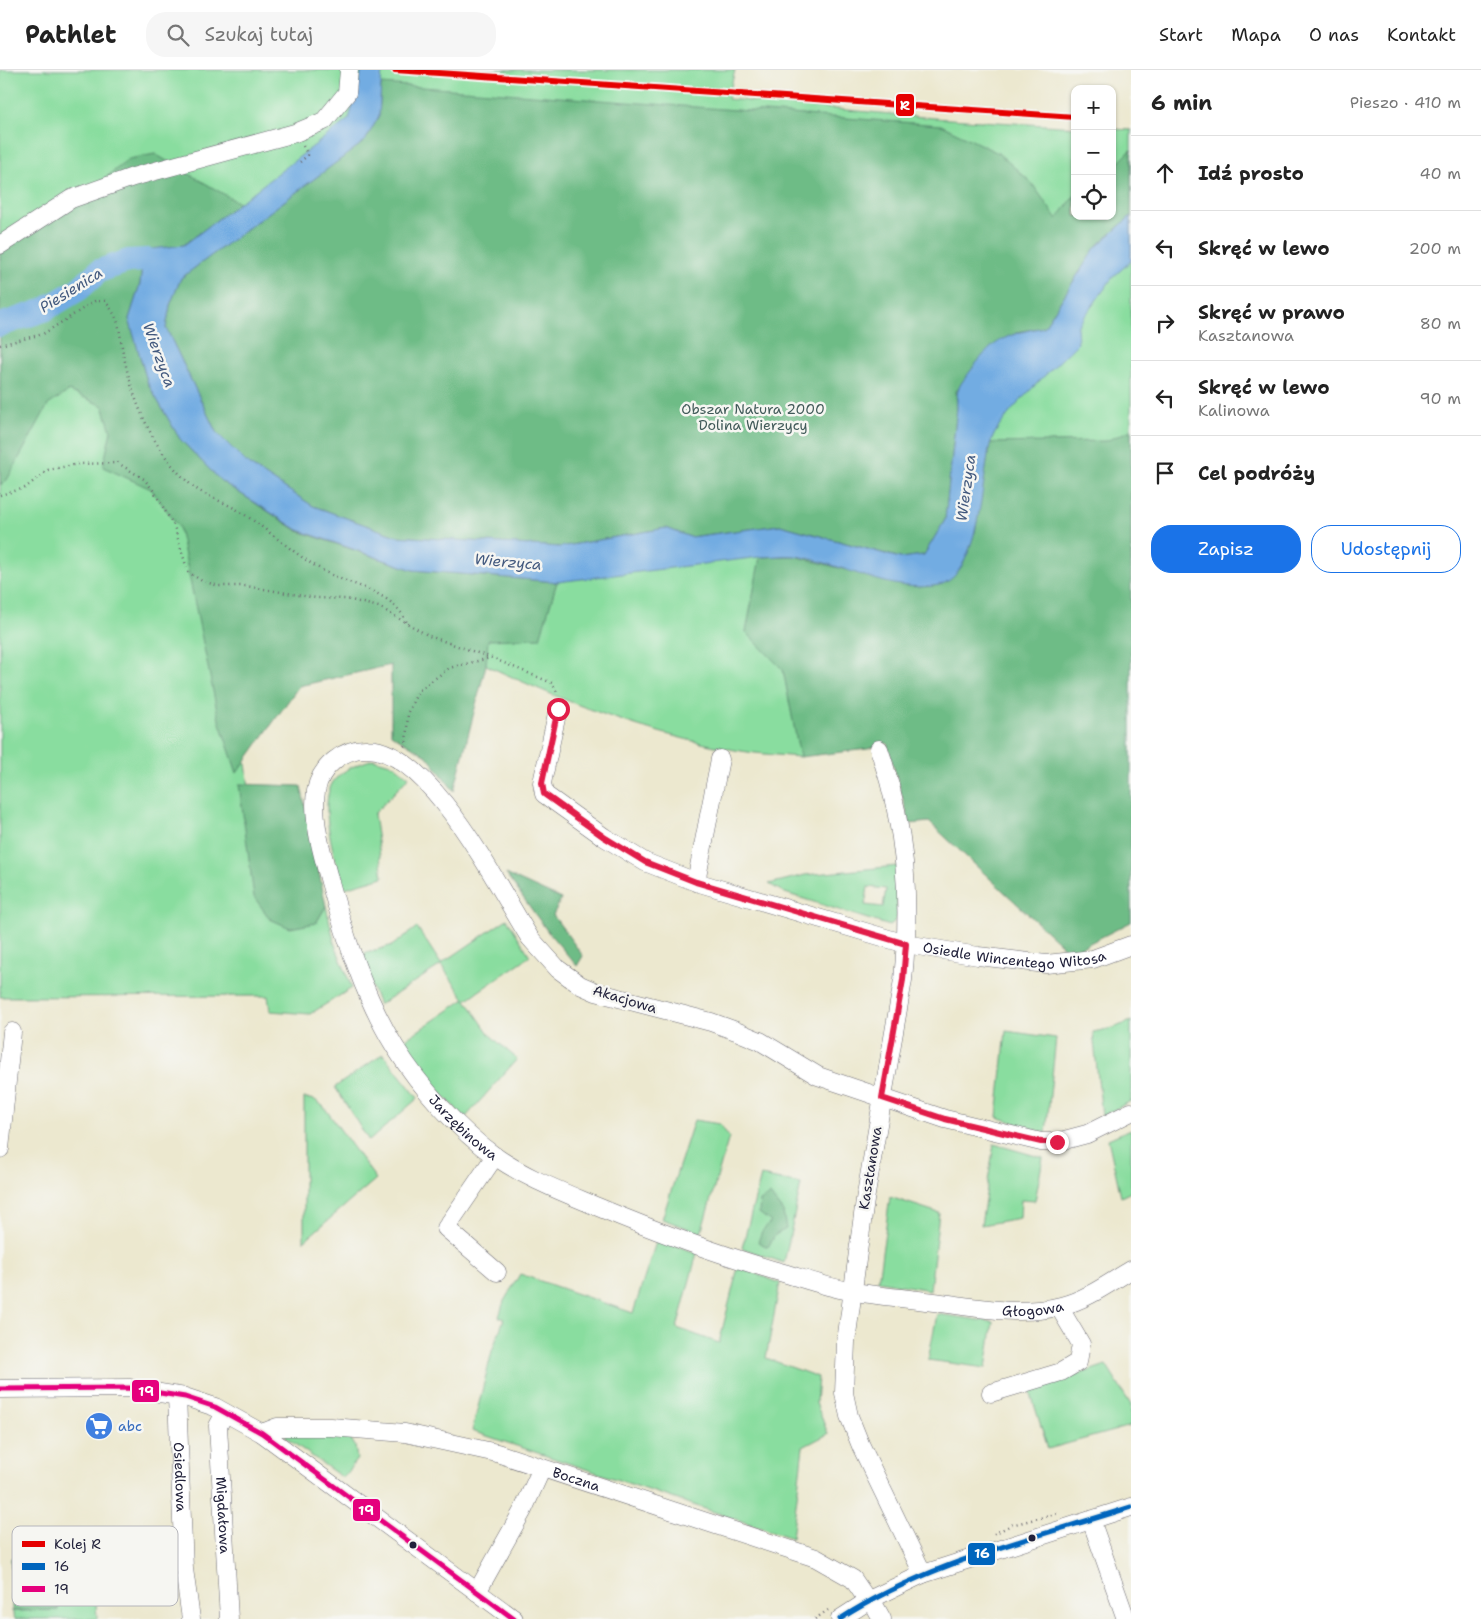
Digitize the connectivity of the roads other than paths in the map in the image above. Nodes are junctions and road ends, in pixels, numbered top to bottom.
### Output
1 (350, 70) edge
2 (0, 245) edge
3 (558, 709) road end
4 (879, 749) dead end
5 (344, 754) joint
6 (720, 759) dead end
7 (696, 882) junction
8 (906, 944) junction
9 (1131, 945) edge
10 (12, 1032) dead end
11 (882, 1098) junction
12 (1131, 1112) edge
13 (0, 1148) edge
14 (495, 1156) junction
15 (1131, 1270) edge
16 (497, 1272) dead end
17 (852, 1292) junction
18 (1059, 1307) junction
19 (0, 1389) edge
20 (991, 1393) dead end
21 (177, 1396) junction
22 (225, 1413) junction
23 (262, 1433) junction
24 (542, 1468) junction
25 (1131, 1507) edge
26 (1091, 1520) junction
27 (923, 1574) junction
28 (477, 1592) junction
29 (869, 1600) junction
30 (191, 1619) edge
31 (229, 1619) edge
32 (514, 1619) edge
33 (840, 1619) edge
34 (882, 1619) edge
35 (1126, 1619) edge

1 - 2 street
3 - 7 street, Osiedle Wincentego Witosa
4 - 8 street, Kasztanowa
5 - 11 street, Akacjowa
5 - 14 street, Jarzębinowa
6 - 7 street
7 - 8 street, Osiedle Wincentego Witosa
8 - 9 street, Osiedle Wincentego Witosa
8 - 11 street, Kasztanowa
10 - 13 street
11 - 12 street, Akacjowa
11 - 17 street, Kasztanowa
14 - 16 street
14 - 17 street, Jarzębinowa
15 - 18 street
17 - 18 street, Głogowa
17 - 27 street, Kasztanowa
18 - 20 street, Głogowa
19 - 21 street
21 - 22 street
21 - 30 street, Osiedlowa
22 - 23 street
22 - 31 street, Migdałowa
23 - 24 street, Boczna
23 - 28 street
24 - 28 street
24 - 29 street, Boczna
25 - 26 street
26 - 27 street
26 - 35 street
27 - 29 street
28 - 32 street
29 - 33 street
29 - 34 street, Boczna

